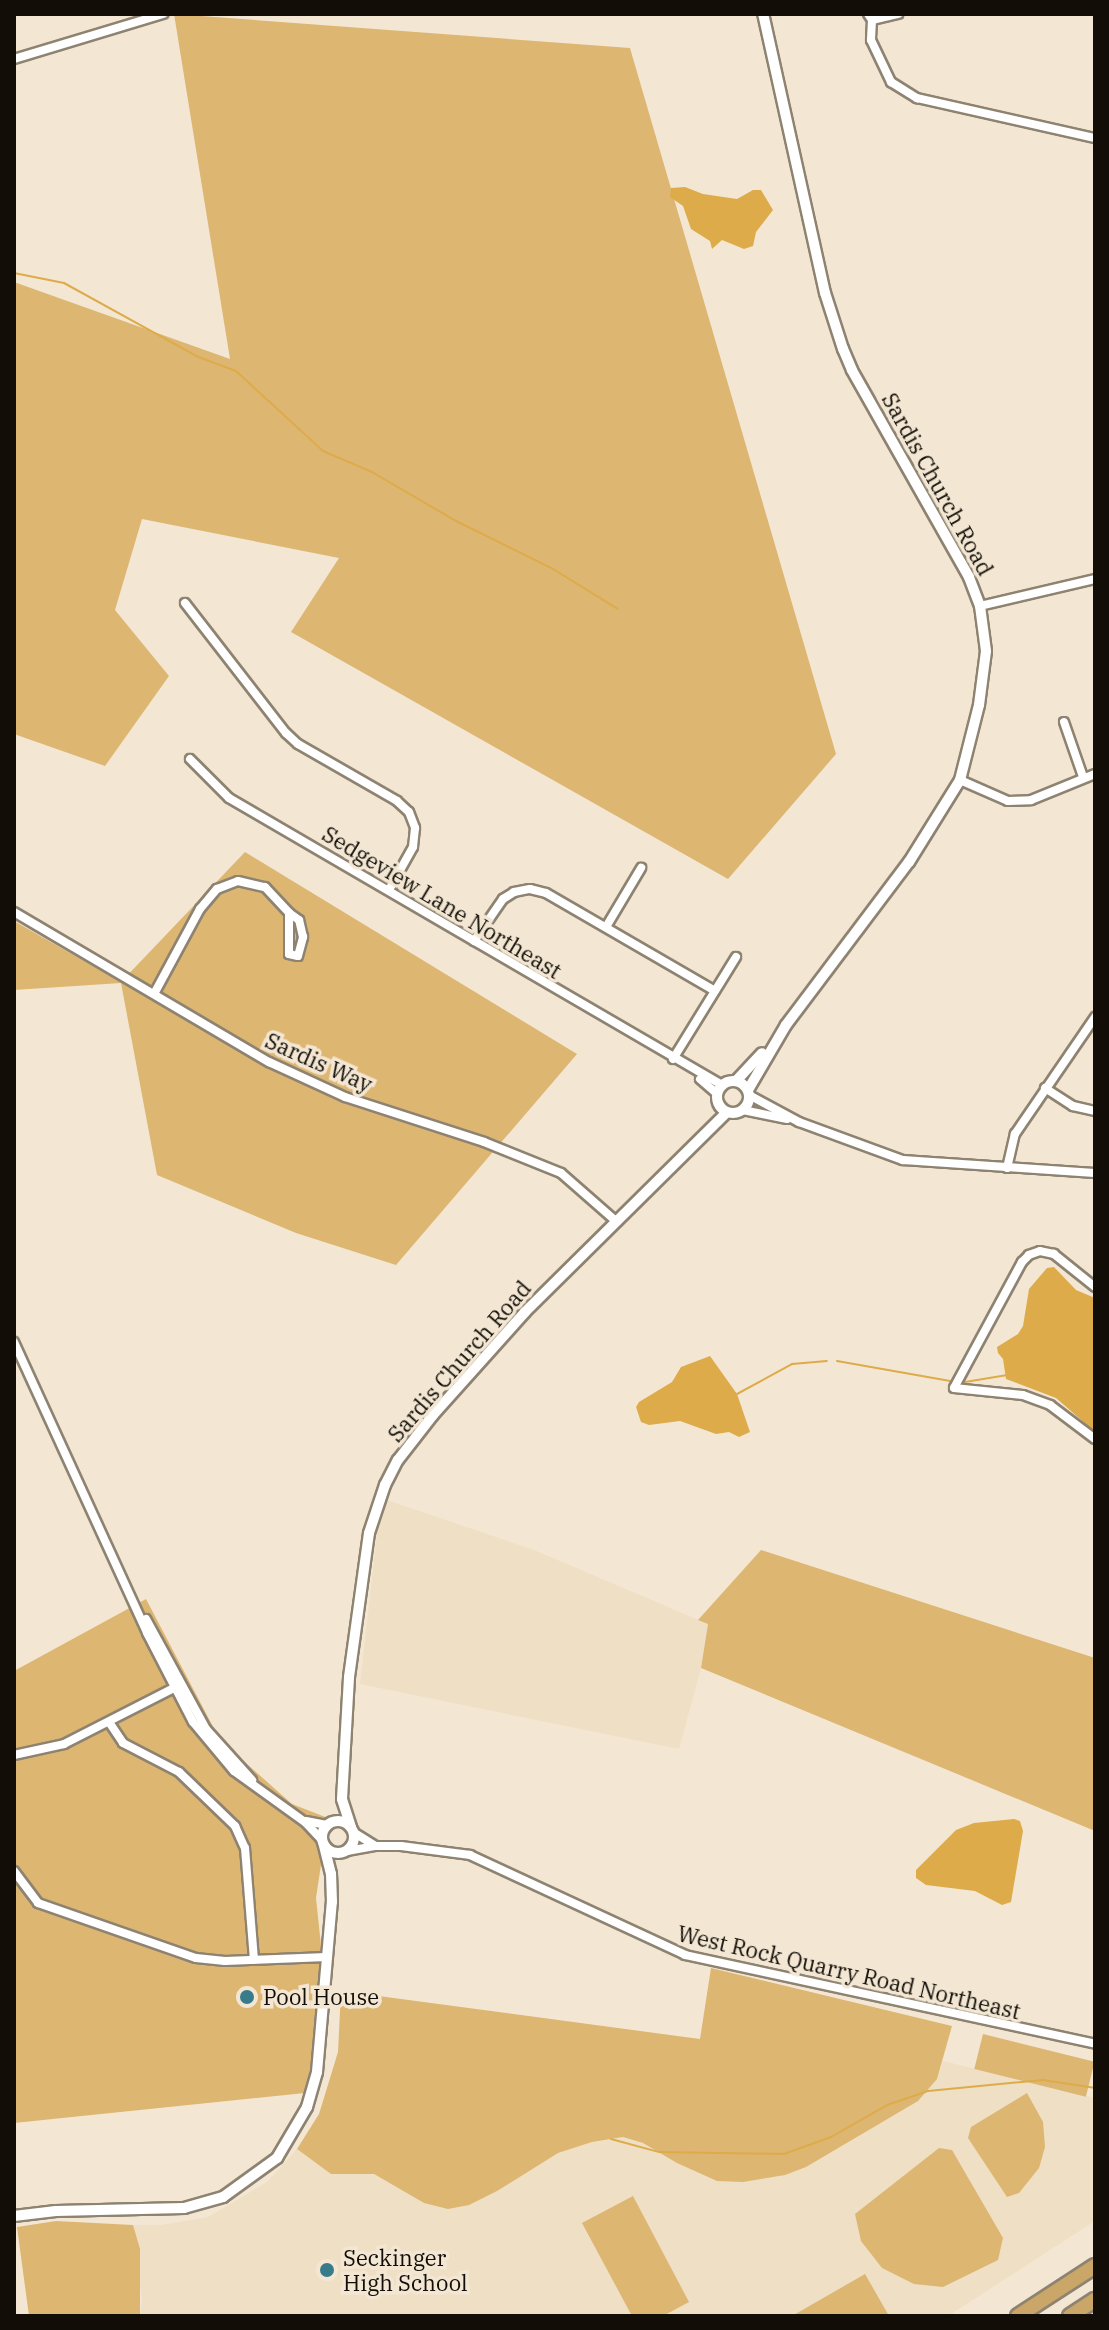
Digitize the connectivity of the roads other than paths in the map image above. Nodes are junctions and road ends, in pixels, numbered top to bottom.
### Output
1 (163, 14) edge
2 (763, 14) edge
3 (898, 14) edge
4 (870, 17) edge
5 (14, 59) edge
6 (1095, 138) edge
7 (1095, 579) edge
8 (185, 603) dead end
9 (980, 606) junction
10 (1064, 722) dead end
11 (190, 759) dead end
12 (1095, 774) edge
13 (1083, 777) junction
14 (960, 780) junction
15 (641, 868) dead end
16 (389, 890) junction
17 (14, 912) edge
18 (289, 913) dead end
19 (606, 927) junction
20 (474, 941) junction
21 (736, 957) dead end
22 (715, 991) junction
23 (154, 994) junction
24 (1095, 1017) edge
25 (786, 1025) junction
26 (673, 1059) junction
27 (736, 1081) junction
28 (1045, 1088) junction
29 (748, 1093) junction
30 (721, 1099) junction
31 (743, 1110) junction
32 (1095, 1111) edge
33 (799, 1122) junction
34 (1007, 1168) junction
35 (1095, 1173) edge
36 (617, 1222) junction
37 (1095, 1287) edge
38 (14, 1342) edge
39 (1095, 1439) edge
40 (178, 1686) junction
41 (109, 1722) junction
42 (14, 1755) edge
43 (342, 1799) junction
44 (297, 1818) junction
45 (329, 1824) junction
46 (352, 1830) junction
47 (323, 1843) junction
48 (375, 1846) junction
49 (344, 1852) junction
50 (14, 1871) edge
51 (331, 1874) junction
52 (327, 1957) junction
53 (254, 1960) junction
54 (1095, 2044) edge
55 (14, 2216) edge
56 (1095, 2266) edge
57 (1095, 2300) edge
58 (1018, 2316) edge
59 (1070, 2316) edge

1 - 5 street
2 - 9 street, Sardis Church Road
3 - 4 street
4 - 6 street
7 - 9 street
8 - 16 street
9 - 14 street, Sardis Church Road
10 - 13 street
11 - 16 street, Sedgeview Lane Northeast
12 - 13 street
13 - 14 street
14 - 25 street, Sardis Church Road
15 - 19 street
16 - 20 street, Sedgeview Lane Northeast
17 - 23 street, Sardis Way
18 - 23 street
19 - 20 street
19 - 22 street
20 - 26 street, Sedgeview Lane Northeast
21 - 22 street
22 - 26 street
23 - 36 street, Sardis Way
24 - 28 street
25 - 27 street, Sardis Church Road
25 - 29 street, Sardis Church Road
26 - 30 street, Sedgeview Lane Northeast
27 - 29 street
27 - 30 street
28 - 32 street
28 - 34 street
29 - 31 street, Sardis Church Road
29 - 33 street
30 - 31 street
30 - 36 street, Sardis Church Road
31 - 33 street
33 - 34 street
34 - 35 street
36 - 43 street, Sardis Church Road
37 - 39 street
38 - 40 street
40 - 41 street
40 - 44 street
41 - 42 street
41 - 53 street
43 - 45 street, Sardis Church Road
43 - 46 street, Sardis Church Road
44 - 45 street
44 - 47 street
45 - 46 street
45 - 47 street
46 - 48 street, West Rock Quarry Road Northeast
46 - 49 street
47 - 49 street
47 - 51 street
48 - 49 street, West Rock Quarry Road Northeast
48 - 54 street, West Rock Quarry Road Northeast
49 - 51 street
50 - 53 street
51 - 52 street
52 - 53 street
52 - 55 street
56 - 58 highway
57 - 59 highway

